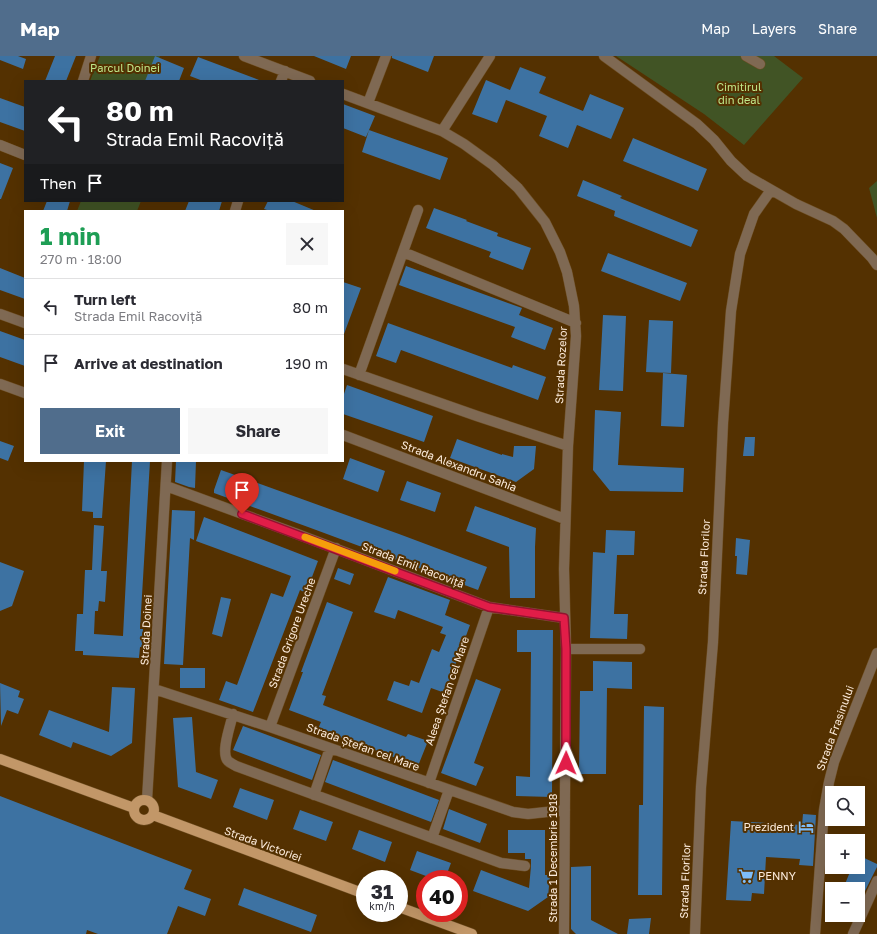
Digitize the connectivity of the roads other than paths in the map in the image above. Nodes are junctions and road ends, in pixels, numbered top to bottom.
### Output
1 (91, 56) edge
2 (244, 56) edge
3 (386, 56) edge
4 (490, 56) edge
5 (604, 56) edge
6 (746, 56) edge
7 (760, 64) dead end
8 (283, 76) edge
9 (82, 80) edge
10 (305, 80) edge
11 (344, 94) edge
12 (368, 103) junction
13 (442, 131) junction
14 (0, 145) edge
15 (24, 155) edge
16 (771, 190) junction
17 (418, 210) dead end
18 (403, 252) junction
19 (877, 266) edge
20 (0, 314) edge
21 (24, 323) edge
22 (576, 323) junction
23 (344, 369) edge
24 (359, 375) junction
25 (0, 384) edge
26 (24, 393) edge
27 (344, 435) edge
28 (568, 446) junction
29 (167, 462) edge
30 (166, 486) junction
31 (566, 519) junction
32 (336, 548) junction
33 (489, 607) junction
34 (564, 618) junction
35 (640, 648) dead end
36 (566, 649) junction
37 (877, 653) edge
38 (154, 689) junction
39 (233, 714) junction
40 (270, 726) junction
41 (330, 748) junction
42 (0, 759) edge
43 (429, 783) junction
44 (449, 790) junction
45 (314, 795) junction
46 (147, 800) junction
47 (134, 808) junction
48 (565, 810) junction
49 (153, 815) junction
50 (432, 838) junction
51 (525, 866) dead end
52 (877, 881) edge
53 (356, 891) edge
54 (408, 910) edge
55 (472, 934) edge
56 (564, 934) edge
57 (695, 934) edge
58 (814, 934) edge
59 (853, 934) edge

1 - 9 street
2 - 8 street
3 - 12 street
4 - 13 street
5 - 16 street
6 - 7 street
8 - 10 street
11 - 12 street, Strada Rozelor
12 - 13 street, Strada Rozelor
13 - 22 street, Strada Rozelor
14 - 15 street
16 - 19 street
16 - 57 street, Strada Florilor
17 - 18 street
18 - 22 street
18 - 24 street
20 - 21 street
22 - 28 street, Strada Rozelor
23 - 24 street
24 - 28 street
25 - 26 street
27 - 31 street, Strada Alexandru Sahia
28 - 31 street, Strada Rozelor
29 - 30 street, Strada Doinei
30 - 32 street, Strada Emil Racoviță
30 - 38 street, Strada Doinei
31 - 34 street, Strada 1 Decembrie 1918
32 - 33 street, Strada Emil Racoviță
32 - 40 street, Strada Grigore Ureche
33 - 34 street, Strada Emil Racoviță
33 - 43 street, Aleea Ștefan cel Mare
34 - 36 street, Strada 1 Decembrie 1918
35 - 36 street
36 - 48 street, Strada 1 Decembrie 1918
37 - 58 street, Strada Frasinului
38 - 39 street, Strada Ștefan cel Mare
38 - 46 street, Strada Doinei
39 - 40 street, Strada Ștefan cel Mare
39 - 45 street
40 - 41 street, Strada Ștefan cel Mare
41 - 43 street, Strada Ștefan cel Mare
41 - 45 street
42 - 47 main road
43 - 44 street, Strada Ștefan cel Mare
44 - 48 street, Strada Ștefan cel Mare
44 - 50 street
45 - 50 street
46 - 47 main road
46 - 49 main road
47 - 49 main road
48 - 56 street, Strada 1 Decembrie 1918
49 - 53 main road, Strada Victoriei
50 - 51 street
52 - 59 street
54 - 55 main road

